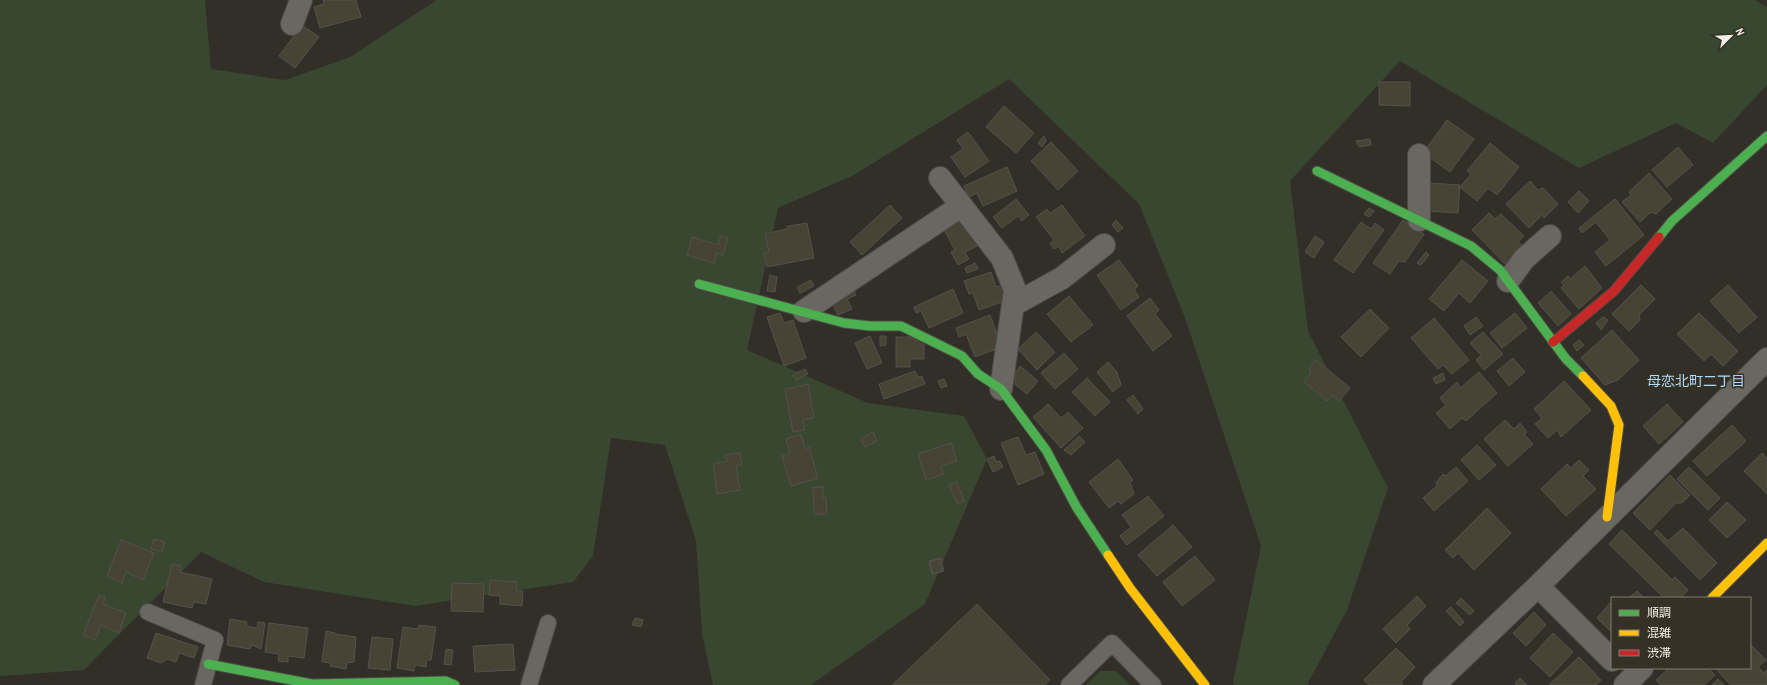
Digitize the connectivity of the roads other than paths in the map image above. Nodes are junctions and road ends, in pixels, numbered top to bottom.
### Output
1 (302, 0) edge
2 (292, 24) dead end
3 (1767, 136) edge
4 (1419, 155) dead end
5 (1317, 171) dead end
6 (940, 178) dead end
7 (961, 206) junction
8 (1419, 220) junction
9 (1550, 236) dead end
10 (1104, 245) dead end
11 (1508, 281) junction
12 (700, 284) dead end
13 (1013, 304) junction
14 (804, 311) junction
15 (1553, 342) junction
16 (1767, 359) edge
17 (1000, 389) junction
18 (1607, 517) junction
19 (1767, 543) edge
20 (1538, 586) junction
21 (1713, 597) edge
22 (148, 612) dead end
23 (548, 623) dead end
24 (1611, 659) edge
25 (208, 664) junction
26 (203, 685) edge
27 (455, 685) edge
28 (529, 685) edge
29 (1069, 685) edge
30 (1153, 685) edge
31 (1205, 685) edge
32 (1434, 685) edge

1 - 2 street
3 - 15 street
4 - 8 street
5 - 8 street
6 - 7 street
7 - 13 street
7 - 14 street
8 - 11 street
9 - 11 street
10 - 13 street
11 - 15 street
12 - 14 street
13 - 17 street
14 - 17 street
15 - 18 street
16 - 18 street
17 - 31 street
18 - 20 street
19 - 21 street
20 - 24 street
20 - 32 street
22 - 25 lane
23 - 28 lane
25 - 26 lane
25 - 27 street
29 - 30 lane

